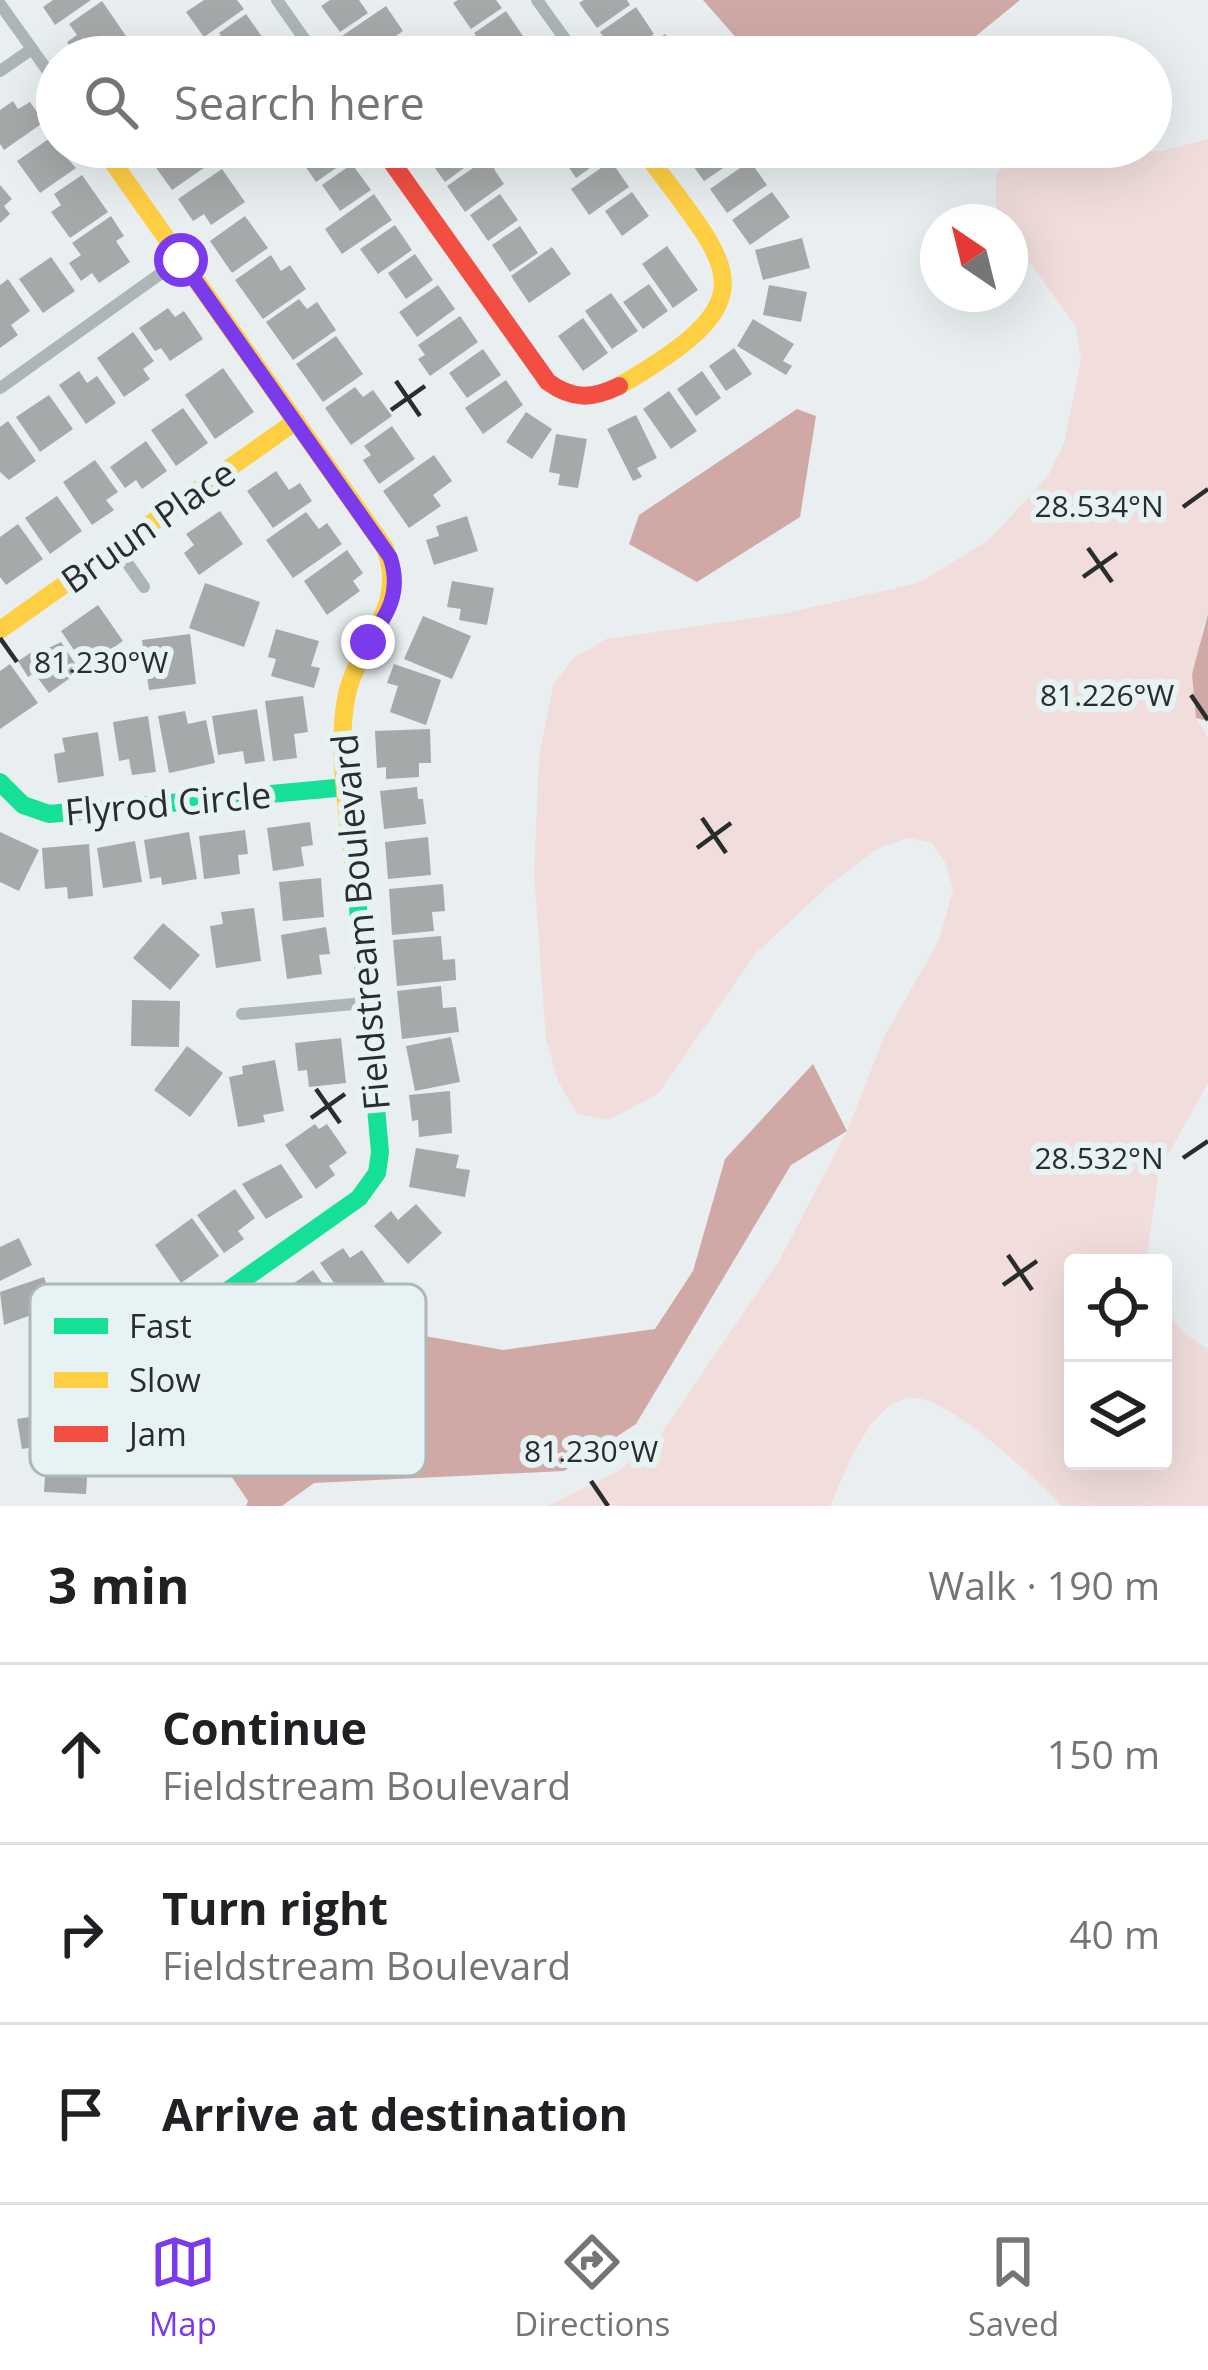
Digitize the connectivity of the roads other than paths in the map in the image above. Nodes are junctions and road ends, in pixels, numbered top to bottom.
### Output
1 (277, 0) edge
2 (537, 0) edge
3 (0, 4) edge
4 (302, 36) edge
5 (563, 36) edge
6 (32, 49) junction
7 (36, 55) edge
8 (0, 71) edge
9 (117, 168) edge
10 (396, 168) edge
11 (656, 168) edge
12 (181, 260) junction
13 (0, 388) edge
14 (296, 421) junction
15 (117, 548) junction
16 (144, 586) dead end
17 (0, 630) edge
18 (0, 782) edge
19 (346, 788) junction
20 (365, 1003) junction
21 (242, 1014) dead end
22 (237, 1284) edge

1 - 4 street
2 - 5 street
3 - 6 street
6 - 7 street
6 - 8 street
9 - 12 street, Fieldstream Boulevard
10 - 11 street
12 - 13 street
12 - 14 street, Fieldstream Boulevard
14 - 15 street, Bruun Place
14 - 19 street, Fieldstream Boulevard
15 - 16 street
15 - 17 street, Bruun Place
18 - 19 street, Flyrod Circle
19 - 20 street, Fieldstream Boulevard
20 - 21 street
20 - 22 street, Fieldstream Boulevard

